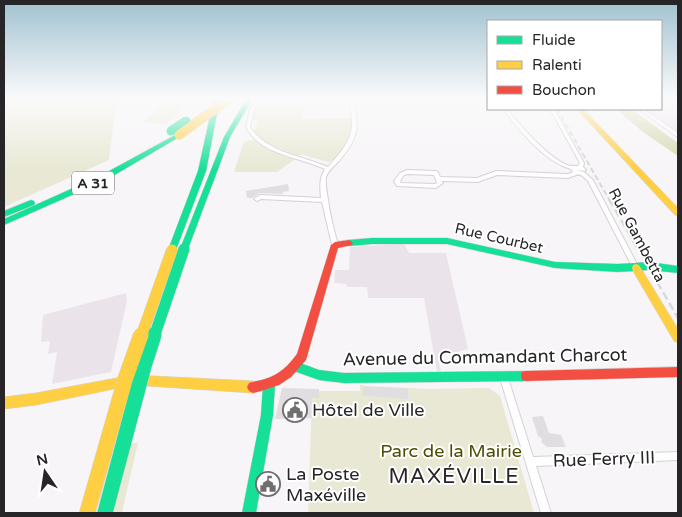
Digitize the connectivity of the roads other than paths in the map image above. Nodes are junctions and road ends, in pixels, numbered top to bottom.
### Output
1 (188, 122) edge
2 (192, 122) edge
3 (213, 122) edge
4 (237, 122) edge
5 (249, 122) edge
6 (356, 122) edge
7 (516, 122) edge
8 (559, 122) edge
9 (592, 122) edge
10 (660, 122) edge
11 (175, 133) junction
12 (678, 135) edge
13 (329, 169) junction
14 (578, 171) junction
15 (440, 179) junction
16 (257, 199) dead end
17 (325, 200) junction
18 (678, 213) edge
19 (4, 214) edge
20 (4, 222) edge
21 (335, 245) junction
22 (178, 249) junction
23 (636, 268) junction
24 (678, 270) edge
25 (678, 338) edge
26 (295, 366) junction
27 (678, 372) edge
28 (504, 378) junction
29 (269, 385) junction
30 (4, 403) edge
31 (678, 456) edge
32 (530, 462) junction
33 (87, 513) edge
34 (105, 513) edge
35 (249, 513) edge
36 (546, 513) edge

1 - 11 main road, A 31, bridge
2 - 11 main road, A 31, bridge
3 - 22 main road
4 - 22 main road
5 - 13 street
6 - 13 street
7 - 14 street
8 - 14 street, Rue Gambetta
9 - 18 main road
10 - 12 street
11 - 19 main road, A 31
11 - 20 main road, A 31
13 - 17 street
14 - 15 street
14 - 23 street, Rue Gambetta
15 - 15 street
16 - 17 street
17 - 21 street
21 - 23 main road, Rue Courbet
21 - 26 main road
22 - 33 main road, bridge
22 - 34 main road, bridge
23 - 24 main road, Rue Courbet
23 - 25 main road, Rue Gambetta
26 - 28 main road, Avenue du Commandant Charcot
26 - 29 main road
27 - 28 main road, Avenue du Commandant Charcot
28 - 32 street
29 - 30 main road
29 - 35 main road
31 - 32 street, Rue Ferry III
32 - 36 street

